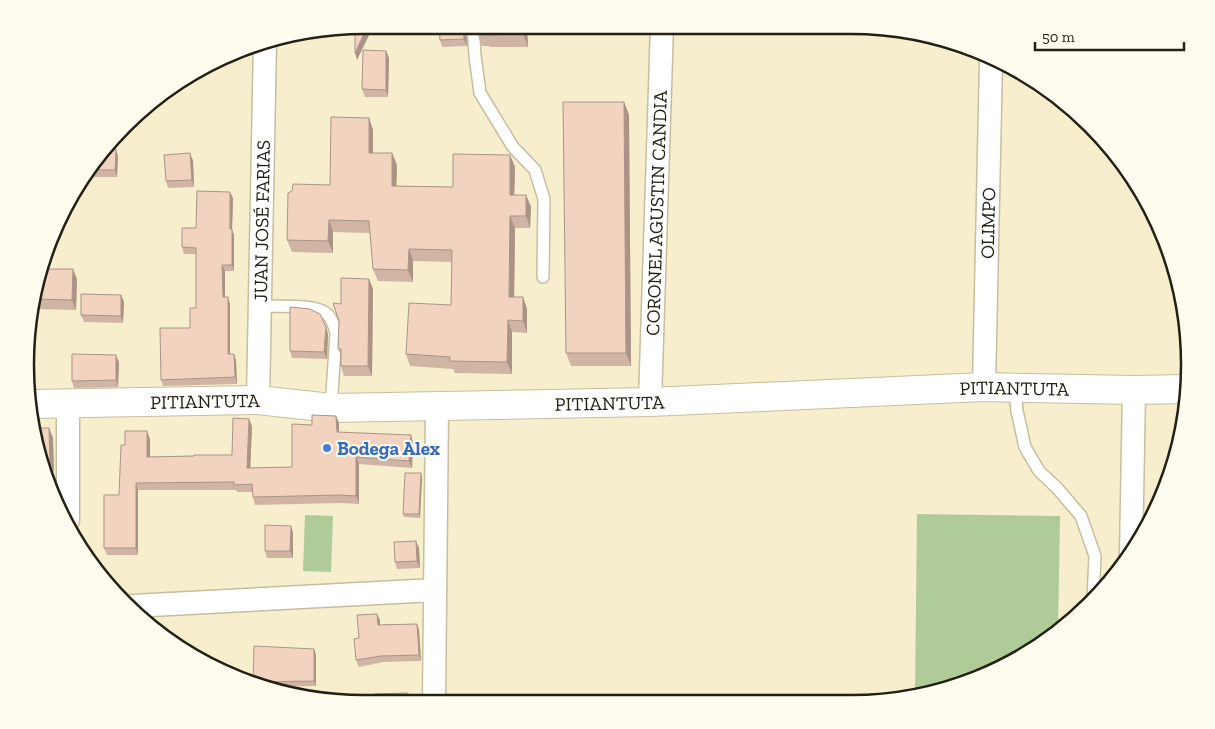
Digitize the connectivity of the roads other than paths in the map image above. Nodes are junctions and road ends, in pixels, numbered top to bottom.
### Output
1 (474, 34) edge
2 (662, 34) edge
3 (259, 51) edge
4 (991, 65) edge
5 (543, 278) dead end
6 (261, 306) junction
7 (984, 387) junction
8 (1016, 388) junction
9 (1181, 389) edge
10 (1134, 390) junction
11 (258, 400) junction
12 (650, 402) junction
13 (36, 404) edge
14 (68, 404) junction
15 (437, 407) junction
16 (331, 408) junction
17 (68, 511) edge
18 (1131, 539) edge
19 (1093, 589) edge
20 (435, 590) junction
21 (139, 606) edge
22 (434, 695) edge

1 - 5 lane
2 - 12 street, CORONEL AGUSTIN CANDIA
3 - 6 street, JUAN JOSÉ FARIAS
4 - 7 street, OLIMPO
6 - 11 street, JUAN JOSÉ FARIAS
6 - 16 lane
7 - 8 street, PITIANTUTA
7 - 12 street, PITIANTUTA
8 - 10 street, PITIANTUTA
8 - 19 lane
9 - 10 street, PITIANTUTA
10 - 18 street
11 - 14 street, PITIANTUTA
11 - 16 street, PITIANTUTA
12 - 15 street, PITIANTUTA
13 - 14 street, PITIANTUTA
14 - 17 street
15 - 16 street, PITIANTUTA
15 - 20 street
20 - 21 street
20 - 22 street

